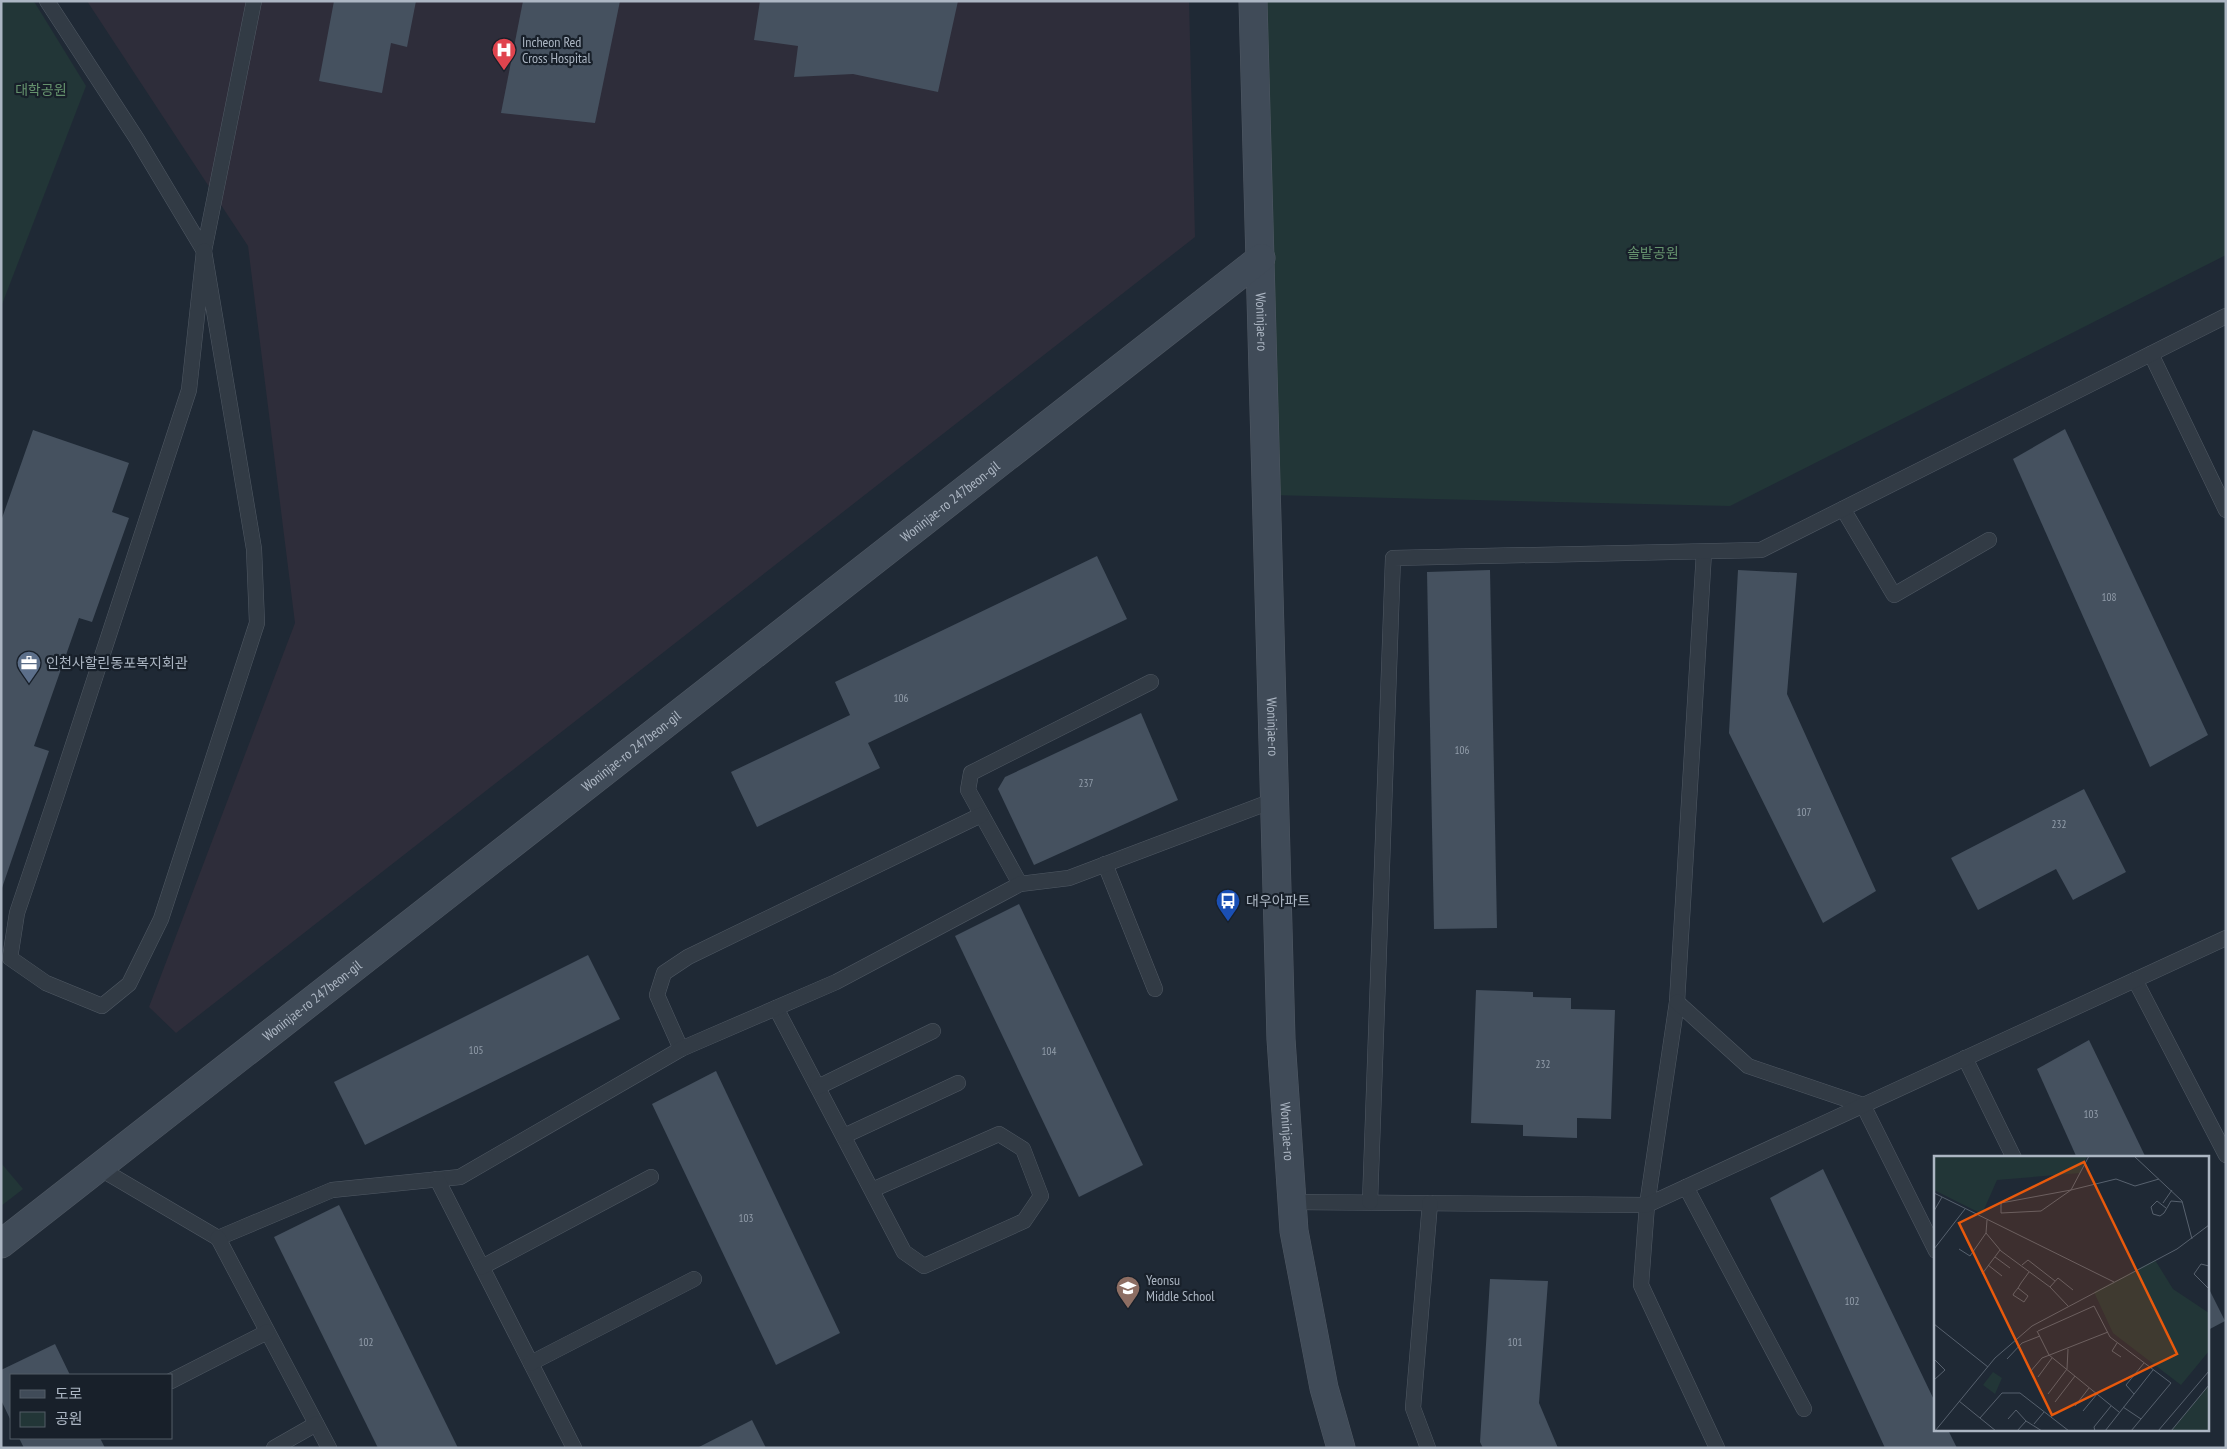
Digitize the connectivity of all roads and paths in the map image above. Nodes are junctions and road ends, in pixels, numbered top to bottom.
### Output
1 (47, 1) edge
2 (254, 1) edge
3 (1253, 1) edge
4 (204, 251) junction
5 (1261, 258) junction
6 (2226, 316) edge
7 (2151, 354) junction
8 (1843, 509) junction
9 (2226, 510) edge
10 (1989, 540) dead end
11 (1704, 552) junction
12 (1151, 682) dead end
13 (1275, 800) junction
14 (981, 815) junction
15 (1105, 864) junction
16 (1020, 884) junction
17 (2226, 938) edge
18 (2135, 980) junction
19 (1155, 989) dead end
20 (1677, 1002) junction
21 (776, 1008) junction
22 (933, 1031) dead end
23 (681, 1049) junction
24 (1965, 1058) junction
25 (958, 1083) dead end
26 (818, 1087) junction
27 (1863, 1105) junction
28 (844, 1136) junction
29 (2226, 1155) edge
30 (2013, 1156) edge
31 (99, 1168) junction
32 (651, 1176) dead end
33 (437, 1179) junction
34 (1686, 1187) junction
35 (872, 1190) junction
36 (1292, 1202) junction
37 (1370, 1202) junction
38 (1430, 1203) junction
39 (1646, 1205) junction
40 (218, 1238) junction
41 (1, 1244) edge
42 (1934, 1247) edge
43 (482, 1267) junction
44 (694, 1279) dead end
45 (267, 1332) junction
46 (531, 1363) junction
47 (172, 1380) edge
48 (1804, 1409) dead end
49 (316, 1424) junction
50 (274, 1448) edge
51 (329, 1448) edge
52 (574, 1448) edge
53 (1341, 1448) edge
54 (1428, 1448) edge
55 (1717, 1448) edge

1 - 4 lane
2 - 4 lane
3 - 5 street, Woninjae-ro
4 - 4 lane
5 - 13 street, Woninjae-ro
5 - 31 street, Woninjae-ro 247beon-gil
6 - 7 lane
7 - 8 lane
7 - 9 lane
8 - 10 lane
8 - 11 lane
11 - 20 lane
11 - 37 lane
12 - 14 lane
13 - 15 lane
13 - 36 street, Woninjae-ro
14 - 16 lane
14 - 23 lane
15 - 16 lane
15 - 19 lane
16 - 21 lane
17 - 18 lane
18 - 24 lane
18 - 29 lane
20 - 27 lane
20 - 39 lane
21 - 23 lane
21 - 26 lane
22 - 26 lane
23 - 33 lane
24 - 27 lane
24 - 30 lane
25 - 28 lane
26 - 28 lane
27 - 34 lane
27 - 42 lane
28 - 35 lane
31 - 40 lane
31 - 41 street, Woninjae-ro 247beon-gil
32 - 43 lane
33 - 40 lane
33 - 43 lane
34 - 39 lane
34 - 48 lane
35 - 35 lane
36 - 37 lane
36 - 53 street, Woninjae-ro
37 - 38 lane
38 - 39 lane
38 - 54 lane
39 - 55 lane
40 - 45 lane
43 - 46 lane
44 - 46 lane
45 - 47 lane
45 - 49 lane
46 - 52 lane
49 - 50 lane
49 - 51 lane

